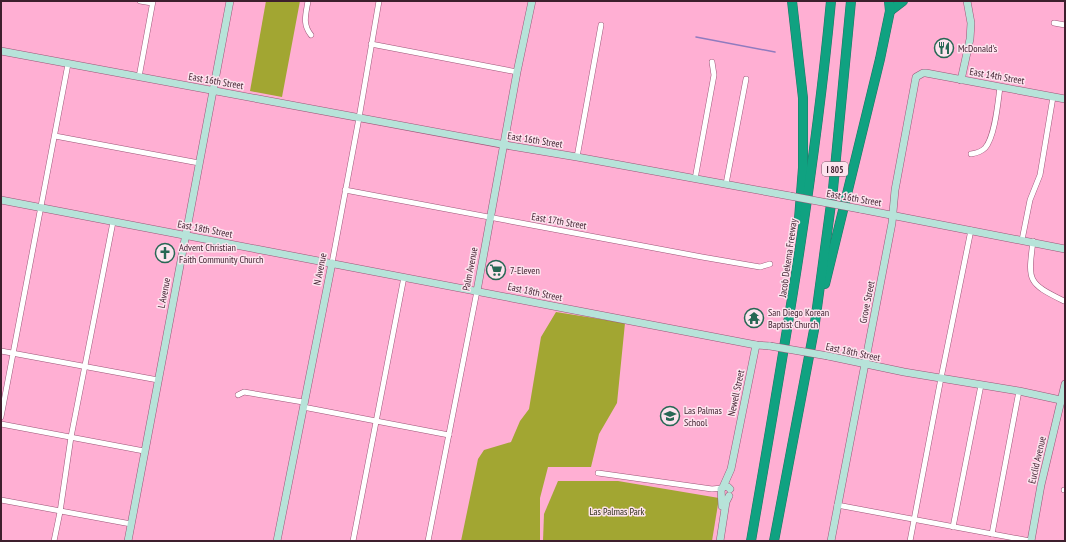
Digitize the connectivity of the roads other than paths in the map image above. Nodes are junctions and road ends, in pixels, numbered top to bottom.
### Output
1 (140, 1) edge
2 (229, 1) edge
3 (308, 1) edge
4 (379, 1) edge
5 (532, 1) edge
6 (792, 1) edge
7 (889, 1) edge
8 (903, 1) edge
9 (967, 1) edge
10 (152, 2) edge
11 (831, 4) edge
12 (851, 4) edge
13 (890, 11) junction
14 (1054, 23) dead end
15 (601, 25) dead end
16 (1065, 25) edge
17 (311, 35) dead end
18 (371, 44) junction
19 (1, 51) edge
20 (712, 62) dead end
21 (68, 64) junction
22 (517, 72) junction
23 (926, 74) joint
24 (140, 77) junction
25 (746, 79) dead end
26 (961, 80) junction
27 (1000, 87) junction
28 (213, 91) junction
29 (1053, 97) junction
30 (1065, 99) edge
31 (359, 118) junction
32 (55, 136) junction
33 (504, 145) junction
34 (971, 154) dead end
35 (577, 157) junction
36 (199, 163) junction
37 (695, 179) junction
38 (726, 184) junction
39 (346, 190) junction
40 (1, 200) edge
41 (40, 208) junction
42 (893, 215) junction
43 (491, 218) junction
44 (113, 222) junction
45 (971, 230) junction
46 (185, 235) junction
47 (1022, 240) junction
48 (1033, 241) junction
49 (1065, 249) edge
50 (332, 263) junction
51 (770, 264) dead end
52 (404, 277) junction
53 (477, 291) junction
54 (1064, 301) dead end
55 (790, 316) junction
56 (814, 330) junction
57 (756, 345) junction
58 (1, 351) edge
59 (13, 353) junction
60 (865, 364) junction
61 (84, 367) junction
62 (941, 378) junction
63 (158, 380) junction
64 (1065, 384) edge
65 (981, 385) junction
66 (1019, 391) junction
67 (238, 395) dead end
68 (1063, 401) edge
69 (303, 405) junction
70 (1, 417) edge
71 (376, 421) junction
72 (1, 424) edge
73 (449, 435) junction
74 (71, 437) junction
75 (144, 451) junction
76 (598, 473) dead end
77 (724, 492) junction
78 (1, 500) edge
79 (837, 505) junction
80 (60, 512) junction
81 (914, 520) junction
82 (131, 524) junction
83 (953, 527) junction
84 (992, 534) junction
85 (54, 541) edge
86 (128, 541) edge
87 (277, 541) edge
88 (353, 541) edge
89 (428, 541) edge
90 (720, 541) edge
91 (751, 541) edge
92 (774, 541) edge
93 (830, 541) edge
94 (910, 541) edge
95 (1031, 541) edge

1 - 10 street
2 - 28 street, L Avenue
3 - 17 street
4 - 18 street, N Avenue
5 - 22 street, Palm Avenue
6 - 55 highway
7 - 13 highway
8 - 13 highway
9 - 26 street
10 - 24 street
11 - 55 highway, Jacob Dekema Freeway / I 805
12 - 56 highway, I 805
13 - 56 highway
14 - 16 street
15 - 35 street
18 - 22 street
18 - 31 street, N Avenue
19 - 21 street, East 16th Street
20 - 37 street
21 - 24 street, East 16th Street
21 - 32 street
22 - 33 street, Palm Avenue
23 - 26 street, East 14th Street
23 - 42 street, Grove Street
24 - 28 street, East 16th Street
25 - 38 street
26 - 27 street, East 14th Street
27 - 29 street, East 14th Street
27 - 34 street
28 - 31 street, East 16th Street
28 - 36 street, L Avenue
29 - 30 street, East 14th Street
29 - 47 street
31 - 33 street, East 16th Street
31 - 39 street, N Avenue
32 - 36 street
32 - 41 street
33 - 35 street, East 16th Street
33 - 43 street, Palm Avenue
35 - 37 street, East 16th Street
36 - 46 street, L Avenue
37 - 38 street, East 16th Street
38 - 42 street, East 16th Street, bridge
39 - 43 street, East 17th Street
39 - 50 street, N Avenue
40 - 41 street, East 18th Street
41 - 44 street, East 18th Street
41 - 59 street
42 - 45 street, East 16th Street
42 - 60 street, Grove Street
43 - 51 street, East 17th Street
43 - 53 street, Palm Avenue
44 - 46 street, East 18th Street
44 - 61 street
45 - 47 street, East 16th Street
45 - 62 street
46 - 50 street, East 18th Street
46 - 63 street, L Avenue
47 - 48 street, East 16th Street
48 - 49 street, East 16th Street
48 - 54 street
50 - 52 street, East 18th Street
50 - 69 street, N Avenue
52 - 53 street, East 18th Street
52 - 71 street
53 - 57 street, East 18th Street
53 - 73 street, Palm Avenue
55 - 91 highway, Jacob Dekema Freeway / I 805
56 - 92 highway, I 805
57 - 60 street, East 18th Street, bridge
57 - 77 street, Newell Street
58 - 59 street
59 - 61 street
59 - 70 street
60 - 62 street, East 18th Street
60 - 79 street, Grove Street
61 - 63 street
61 - 74 street
62 - 65 street, East 18th Street
62 - 81 street
63 - 75 street, L Avenue
64 - 68 street, Euclid Avenue
65 - 66 street, East 18th Street
65 - 83 street
66 - 68 street, East 18th Street
66 - 84 street
67 - 69 street
68 - 95 street, Euclid Avenue
69 - 71 street
69 - 87 street, N Avenue
71 - 73 street
71 - 88 street
72 - 74 street
73 - 89 street, Palm Avenue
74 - 75 street
74 - 80 street
75 - 82 street, L Avenue
76 - 77 street
77 - 90 street, Newell Street
78 - 80 street
79 - 81 street
79 - 93 street, Grove Street
80 - 82 street
80 - 85 street
81 - 83 street
81 - 94 street
82 - 86 street, L Avenue
83 - 84 street
84 - 95 street

